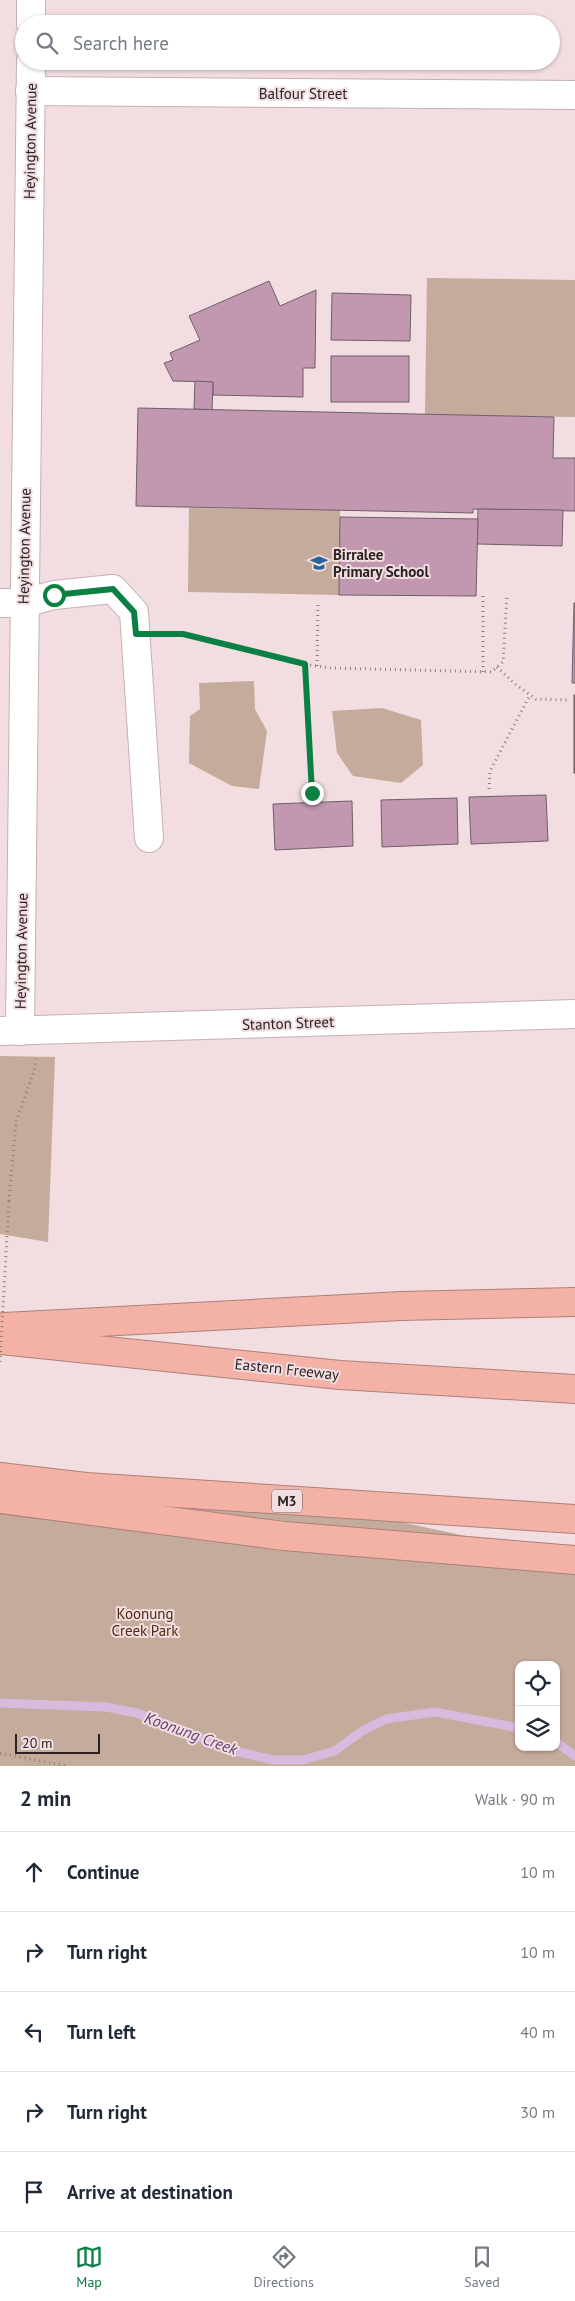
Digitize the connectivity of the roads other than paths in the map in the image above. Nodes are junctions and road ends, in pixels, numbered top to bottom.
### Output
1 (31, 0) edge
2 (31, 15) edge
3 (31, 70) edge
4 (30, 91) junction
5 (575, 95) edge
6 (12, 603) edge
7 (149, 838) dead end
8 (575, 1014) edge
9 (10, 1031) edge
10 (575, 1302) edge
11 (0, 1327) edge
12 (0, 1340) edge
13 (575, 1389) edge
14 (0, 1476) edge
15 (0, 1499) edge
16 (575, 1519) edge
17 (575, 1560) edge

1 - 2 street
3 - 4 street, Heyington Avenue
4 - 5 street, Balfour Street
4 - 6 street, Heyington Avenue
6 - 7 street
6 - 9 street, Heyington Avenue
8 - 9 street, Stanton Street
10 - 11 highway
12 - 13 highway, Eastern Freeway
14 - 16 highway, M3
15 - 17 highway

